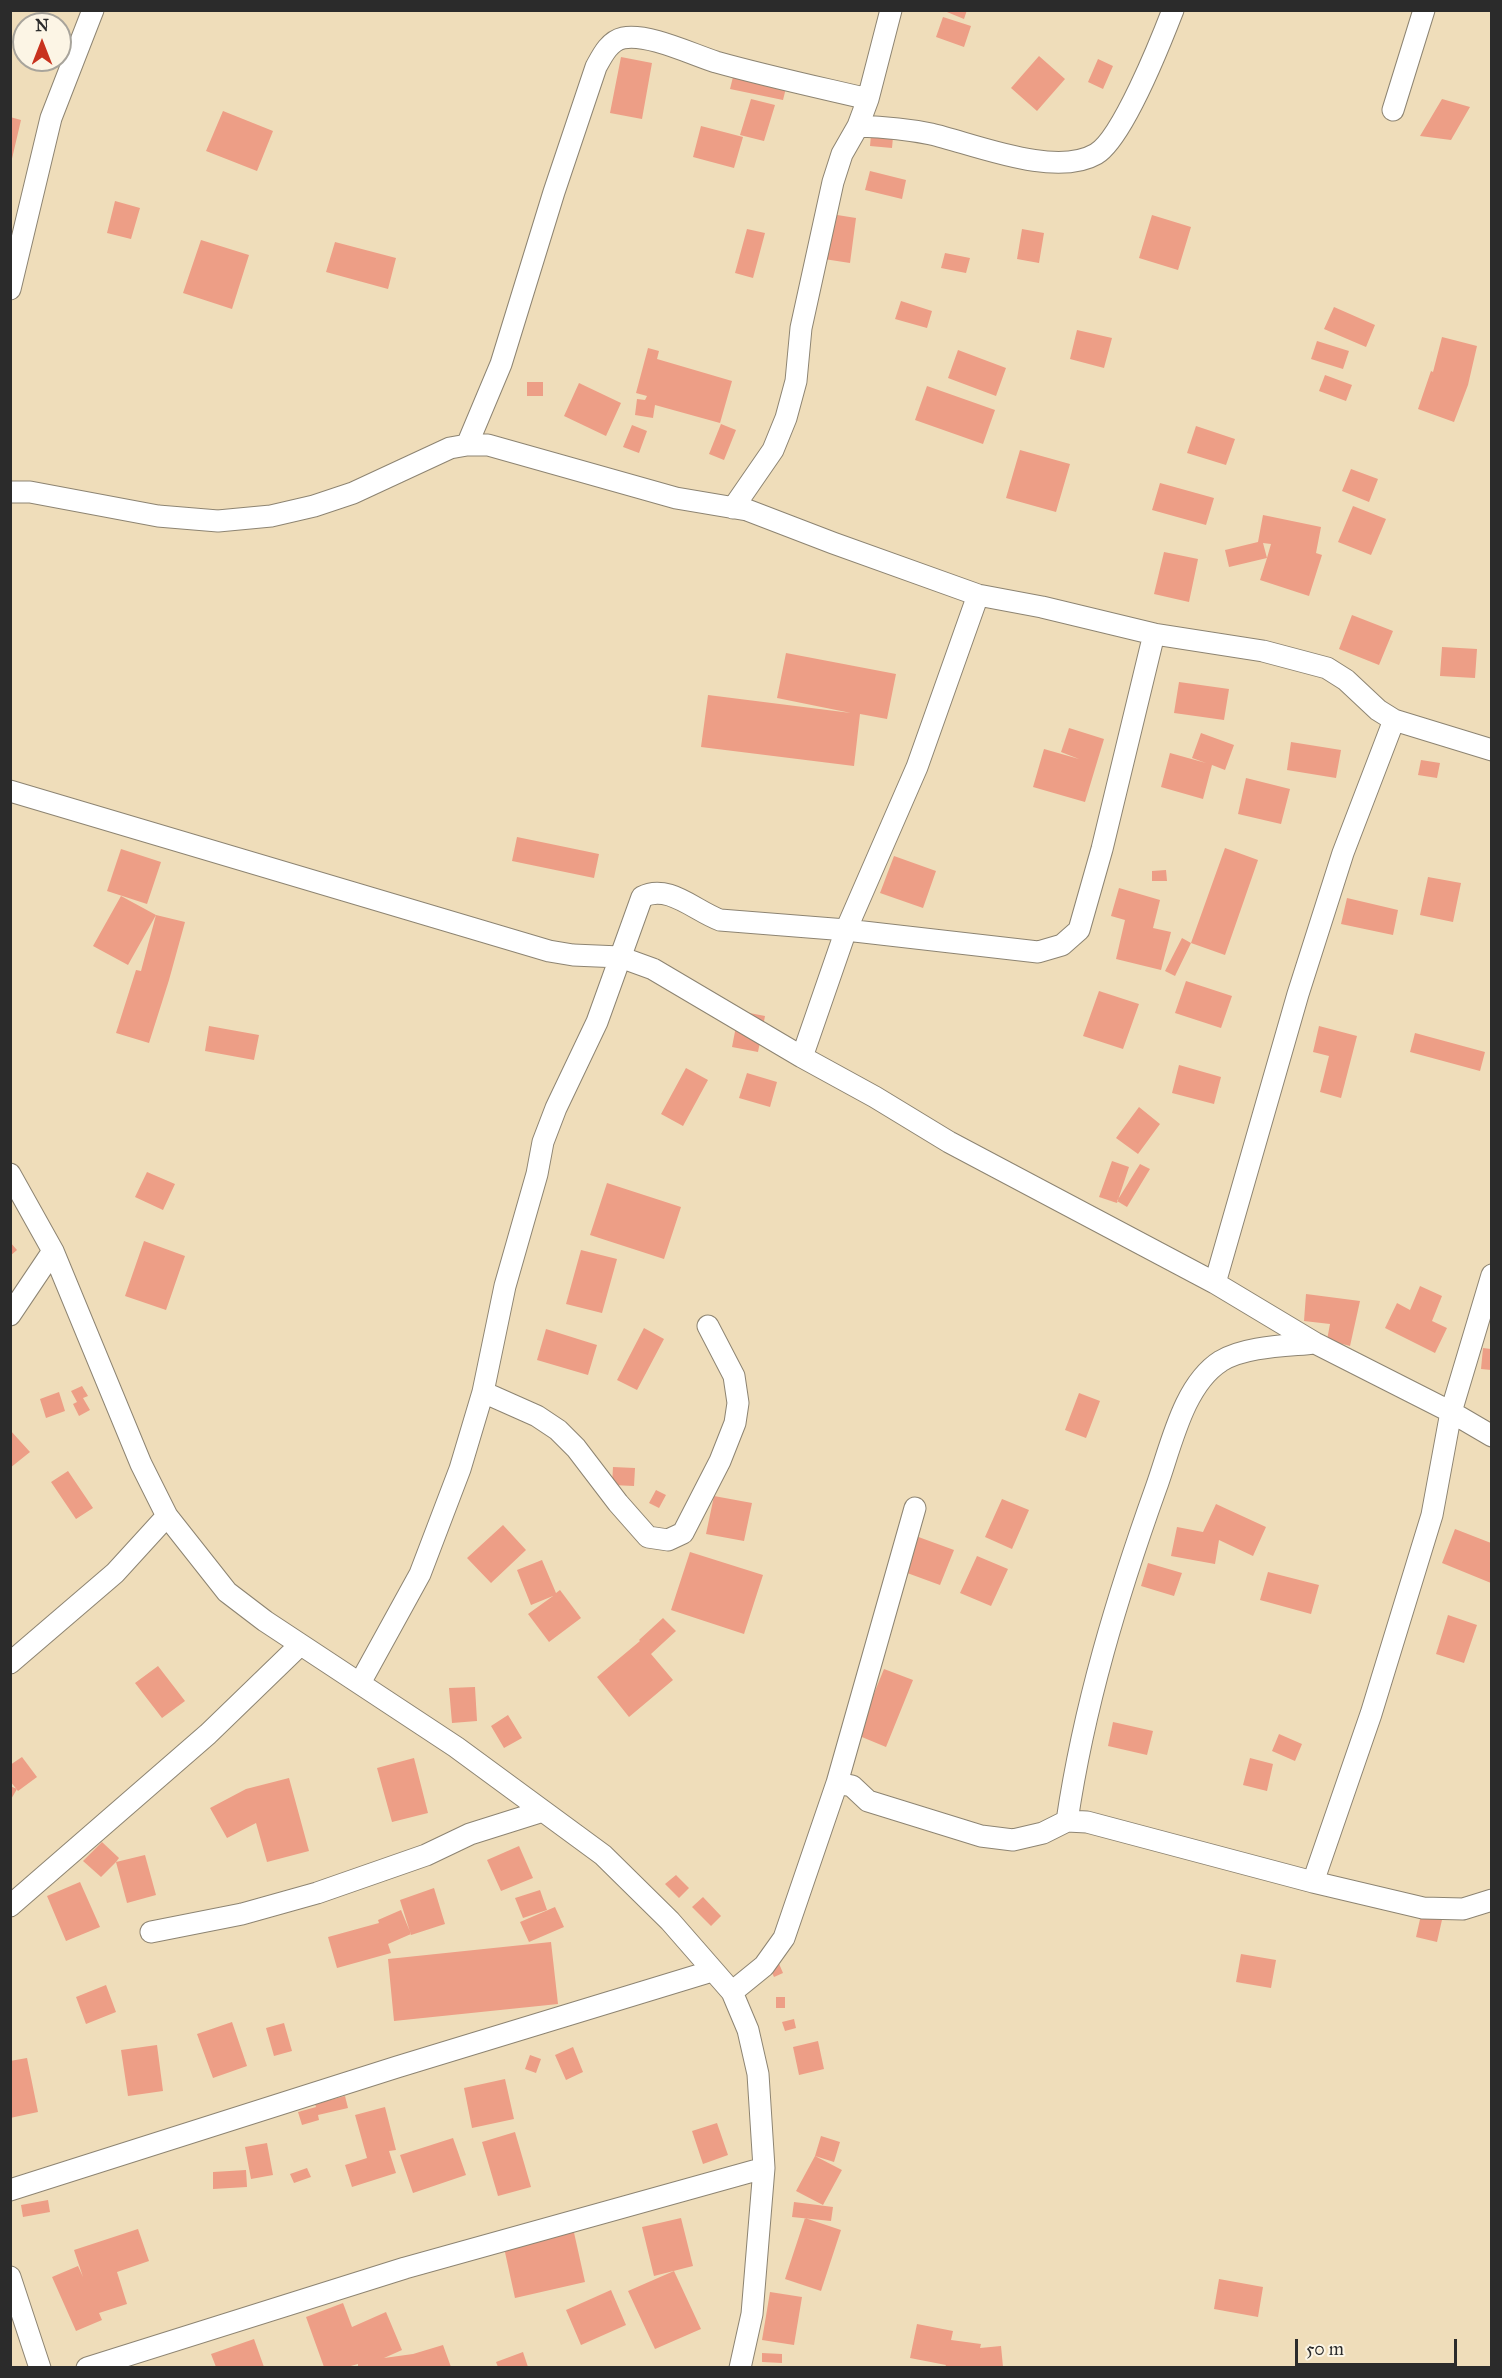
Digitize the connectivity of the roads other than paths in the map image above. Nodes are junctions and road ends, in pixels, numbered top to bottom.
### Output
1 (93, 10) edge
2 (891, 10) edge
3 (1173, 10) edge
4 (1424, 10) edge
5 (868, 99) junction
6 (1393, 110) dead end
7 (858, 126) junction
8 (11, 287) edge
9 (467, 445) junction
10 (10, 492) edge
11 (733, 508) junction
12 (978, 595) junction
13 (1154, 634) junction
14 (1394, 720) junction
15 (1491, 750) edge
16 (10, 791) edge
17 (846, 930) junction
18 (620, 957) junction
19 (802, 1057) junction
20 (10, 1174) edge
21 (53, 1251) junction
22 (1491, 1275) edge
23 (1215, 1283) junction
24 (10, 1315) edge
25 (708, 1326) dead end
26 (1315, 1343) junction
27 (483, 1392) junction
28 (1451, 1412) junction
29 (1491, 1436) edge
30 (915, 1508) dead end
31 (167, 1516) junction
32 (300, 1645) junction
33 (10, 1663) edge
34 (360, 1683) junction
35 (837, 1783) junction
36 (543, 1811) junction
37 (1067, 1821) junction
38 (1312, 1882) junction
39 (1491, 1900) edge
40 (10, 1906) edge
41 (151, 1932) dead end
42 (712, 1971) junction
43 (732, 1992) junction
44 (764, 2168) junction
45 (10, 2190) edge
46 (10, 2277) edge
47 (40, 2367) edge
48 (87, 2367) edge
49 (741, 2367) edge

1 - 8 street
2 - 5 street
3 - 7 street
4 - 6 street
5 - 7 street
5 - 9 street
7 - 11 street
9 - 10 street
9 - 11 street
11 - 12 street
12 - 13 street
12 - 17 street
13 - 14 street
13 - 17 street
14 - 15 street
14 - 23 street
16 - 18 street
17 - 18 street
17 - 19 street
18 - 19 street
18 - 27 street
19 - 23 street
20 - 21 street
21 - 24 street
21 - 31 street
22 - 28 street
23 - 26 street
25 - 27 street
26 - 28 street
26 - 37 street
27 - 34 street
28 - 29 street
28 - 38 street
30 - 35 street
31 - 32 street
31 - 33 street
32 - 34 street
32 - 40 street
34 - 36 street
35 - 37 street
35 - 43 street
36 - 41 street
36 - 42 street
37 - 38 street
38 - 39 street
42 - 43 street
42 - 45 street
43 - 44 street
44 - 48 street
44 - 49 street
46 - 47 street

